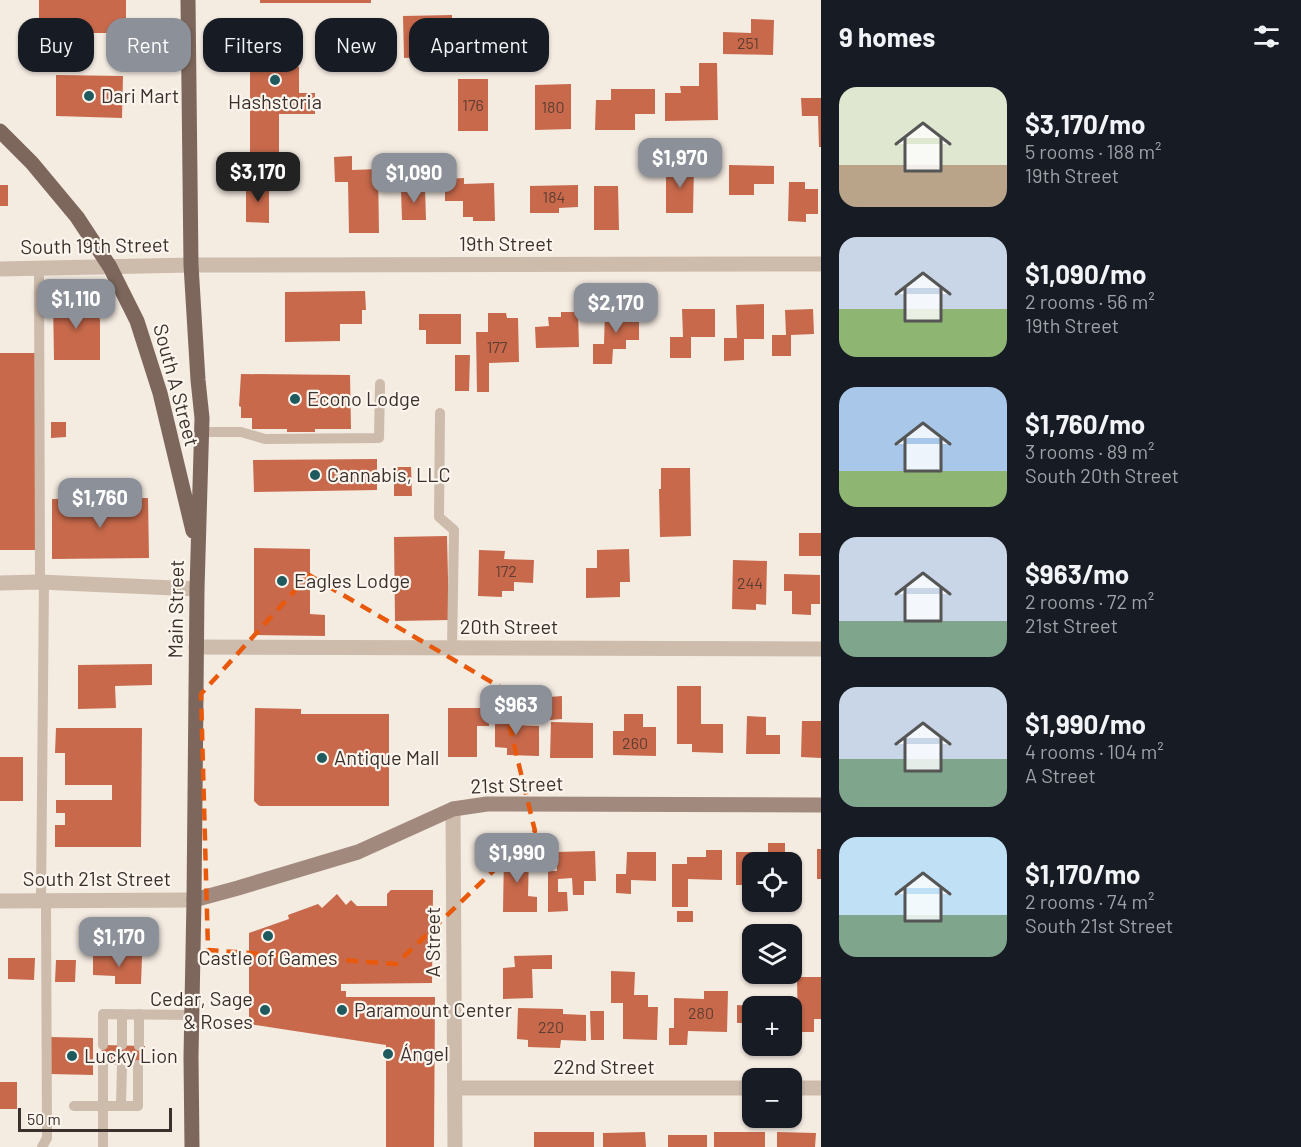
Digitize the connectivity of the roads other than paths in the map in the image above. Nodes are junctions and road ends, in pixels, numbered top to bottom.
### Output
1 (188, 0) edge
2 (0, 131) edge
3 (821, 264) edge
4 (191, 265) junction
5 (110, 267) junction
6 (39, 268) junction
7 (0, 269) edge
8 (380, 384) dead end
9 (440, 413) dead end
10 (202, 432) junction
11 (198, 549) junction
12 (42, 582) junction
13 (0, 583) edge
14 (197, 589) junction
15 (196, 647) junction
16 (452, 648) junction
17 (821, 649) edge
18 (821, 805) edge
19 (453, 809) junction
20 (44, 900) junction
21 (194, 900) junction
22 (0, 901) edge
23 (122, 1014) junction
24 (139, 1014) junction
25 (192, 1015) junction
26 (104, 1045) dead end
27 (122, 1045) dead end
28 (139, 1046) dead end
29 (103, 1064) dead end
30 (122, 1065) dead end
31 (138, 1065) dead end
32 (455, 1088) junction
33 (742, 1088) edge
34 (802, 1088) edge
35 (821, 1088) edge
36 (121, 1105) junction
37 (74, 1106) dead end
38 (104, 1106) junction
39 (42, 1147) edge
40 (103, 1147) edge
41 (192, 1147) edge
42 (455, 1147) edge

1 - 4 main road, Main Street
2 - 5 main road, South A Street
3 - 4 street, 19th Street
4 - 5 street, South 19th Street
4 - 10 main road, Main Street
5 - 6 street, South 19th Street
5 - 11 main road, South A Street
6 - 7 street, South 19th Street
6 - 12 lane
8 - 10 lane
9 - 16 lane
10 - 11 main road, Main Street
11 - 14 main road, Main Street
12 - 13 street
12 - 14 street
12 - 20 lane
14 - 15 main road, Main Street
15 - 16 street, 20th Street
15 - 21 main road, Main Street
16 - 17 street, 20th Street
18 - 19 street, 21st Street
19 - 21 street, 21st Street
19 - 32 street, A Street
20 - 21 street, South 21st Street
20 - 22 street, South 21st Street
20 - 39 lane
21 - 25 main road, Main Street
23 - 24 lane
23 - 26 lane
23 - 27 lane
24 - 25 lane
24 - 28 lane
25 - 41 main road, Main Street
29 - 38 lane
30 - 36 lane
31 - 36 lane
32 - 33 street, 22nd Street
32 - 42 street, A Street
34 - 35 street
36 - 38 lane
37 - 38 lane
38 - 40 lane

